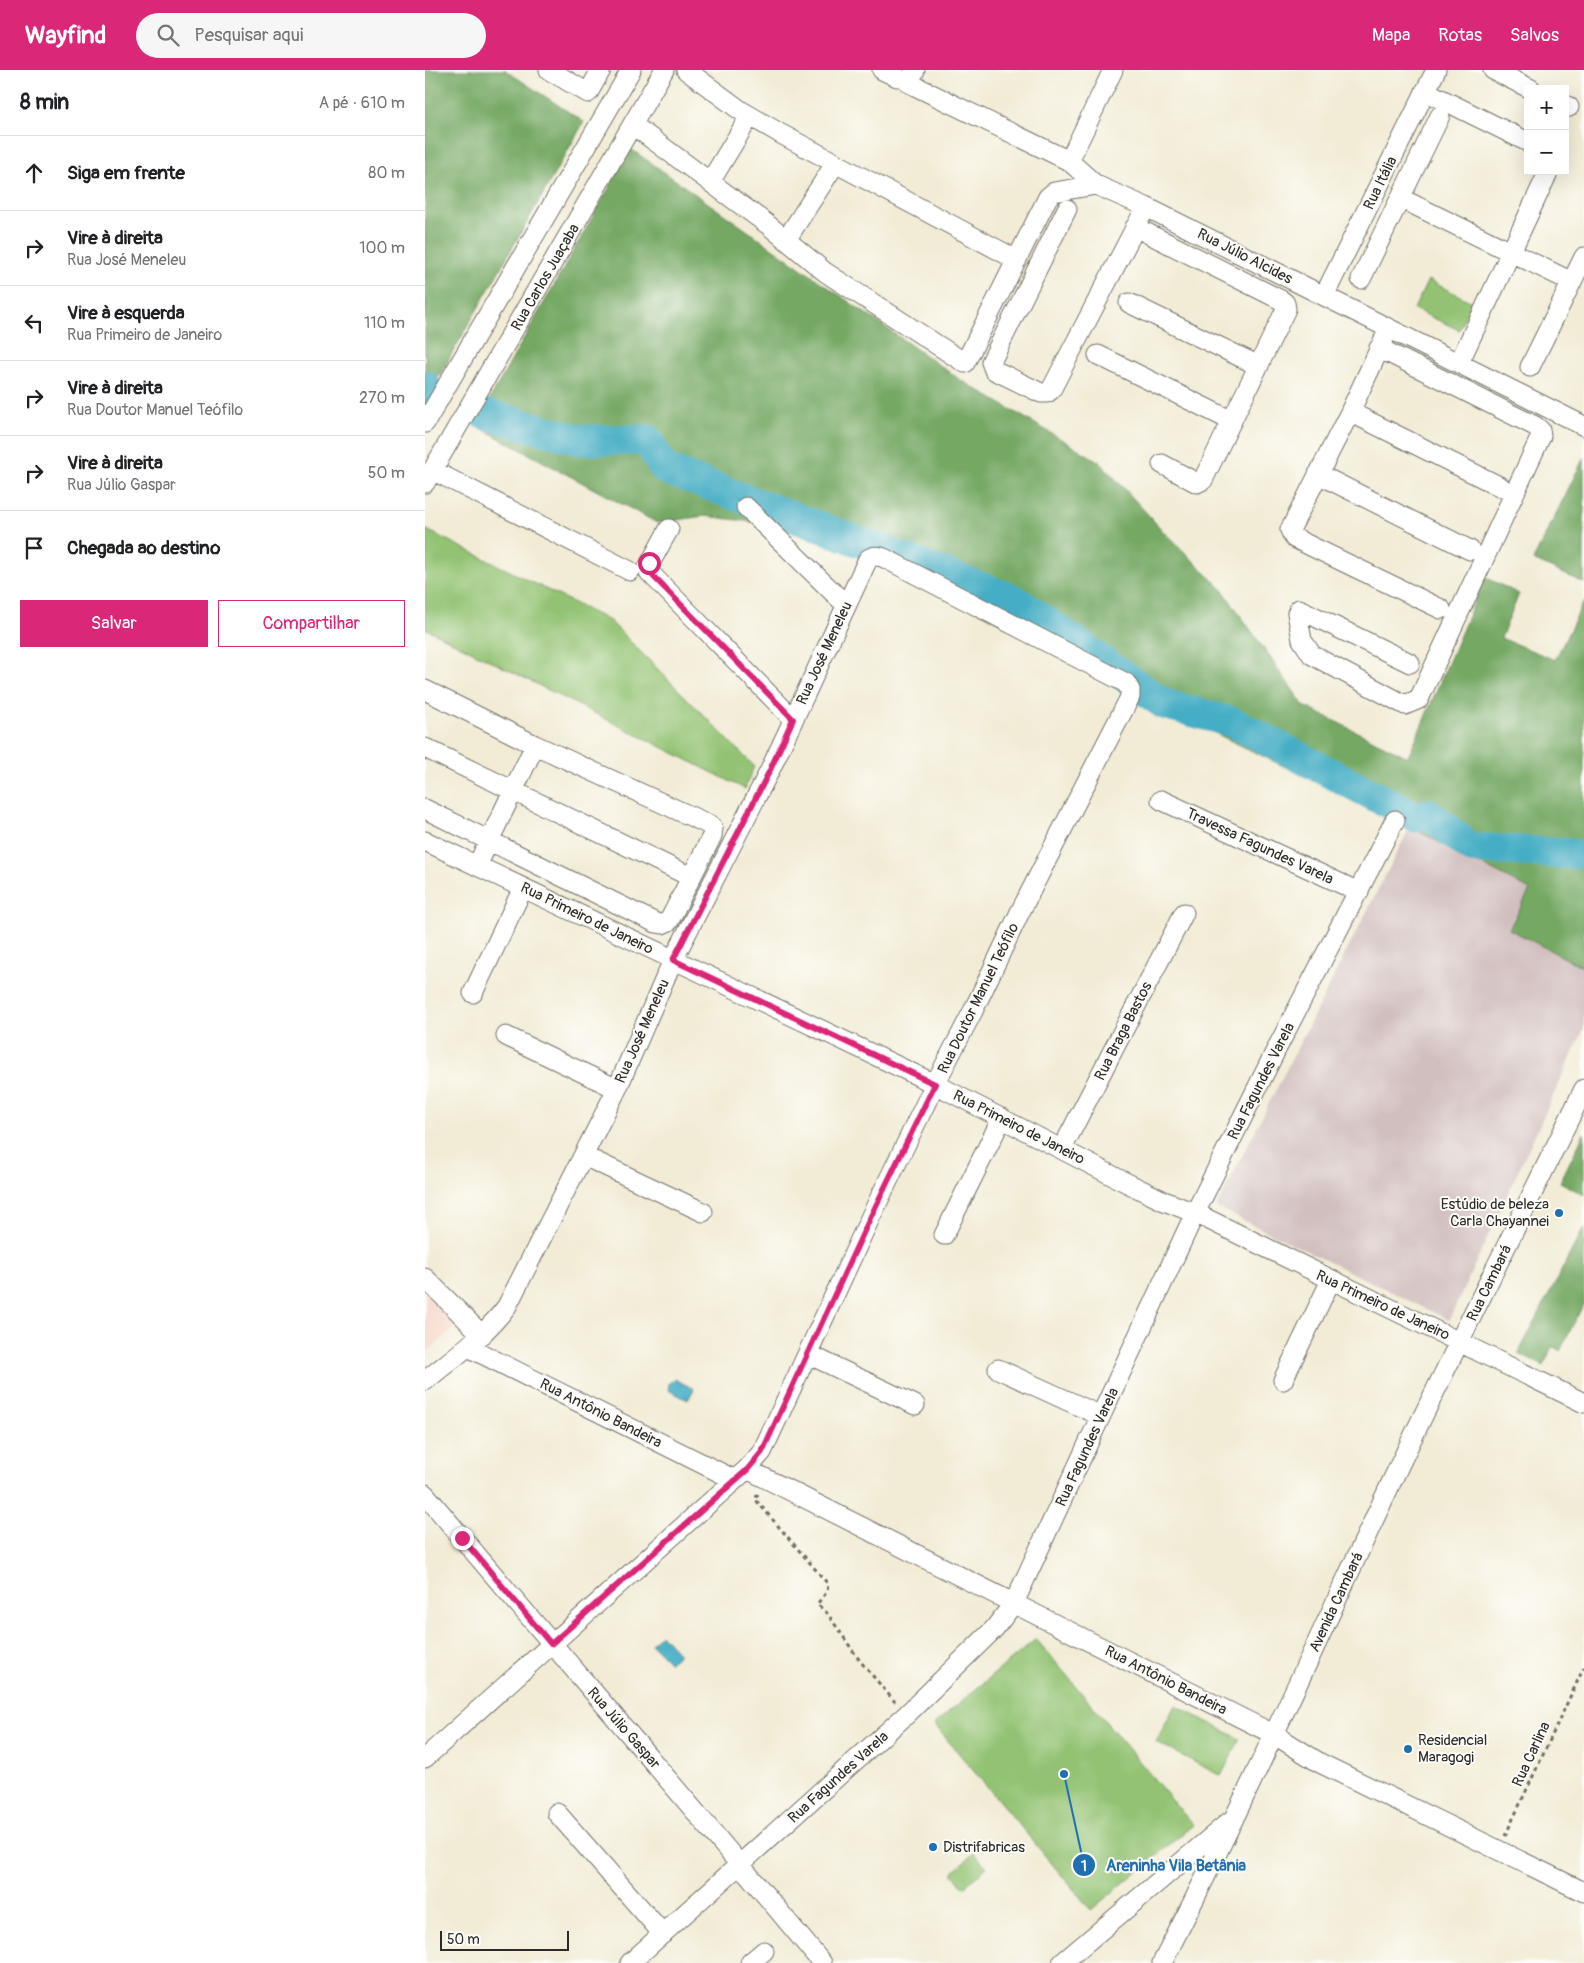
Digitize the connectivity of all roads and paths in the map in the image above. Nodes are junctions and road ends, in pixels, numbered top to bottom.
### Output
1 (549, 70) edge
2 (601, 70) edge
3 (631, 70) edge
4 (664, 70) edge
5 (686, 70) edge
6 (1113, 70) edge
7 (1436, 70) edge
8 (1493, 70) edge
9 (901, 75) edge
10 (1524, 86) edge
11 (1425, 91) junction
12 (588, 93) junction
13 (609, 108) junction
14 (750, 116) junction
15 (1440, 116) dead end
16 (633, 124) junction
17 (1524, 140) edge
18 (1069, 161) junction
19 (835, 164) junction
20 (1547, 175) dead end
21 (710, 182) junction
22 (1096, 185) junction
23 (1400, 198) junction
24 (1145, 206) junction
25 (1067, 209) dead end
26 (1135, 227) junction
27 (786, 240) junction
28 (1511, 252) junction
29 (1584, 257) edge
30 (1017, 260) junction
31 (1361, 279) dead end
32 (1572, 282) junction
33 (1324, 296) junction
34 (1129, 303) dead end
35 (1389, 329) junction
36 (1379, 348) junction
37 (1098, 355) dead end
38 (1459, 363) junction
39 (1259, 366) junction
40 (1530, 367) dead end
41 (1350, 412) junction
42 (1232, 420) junction
43 (1582, 421) edge
44 (425, 423) edge
45 (1162, 464) dead end
46 (1318, 474) junction
47 (429, 477) edge
48 (1501, 487) dead end
49 (746, 507) dead end
50 (669, 529) dead end
51 (1470, 550) dead end
52 (630, 571) dead end
53 (845, 606) junction
54 (1441, 609) dead end
55 (1410, 663) dead end
56 (425, 690) edge
57 (1126, 705) joint
58 (793, 719) junction
59 (535, 745) junction
60 (425, 748) edge
61 (513, 792) junction
62 (1161, 800) dead end
63 (425, 809) edge
64 (1395, 820) dead end
65 (490, 840) junction
66 (425, 841) edge
67 (477, 866) junction
68 (691, 877) junction
69 (523, 888) junction
70 (1359, 892) junction
71 (1184, 913) dead end
72 (673, 960) junction
73 (473, 993) dead end
74 (506, 1036) dead end
75 (935, 1084) junction
76 (617, 1089) junction
77 (1584, 1089) edge
78 (1002, 1118) junction
79 (1063, 1149) junction
80 (584, 1156) junction
81 (703, 1212) dead end
82 (1195, 1213) junction
83 (944, 1235) dead end
84 (425, 1278) edge
85 (1331, 1280) junction
86 (475, 1341) junction
87 (1460, 1341) junction
88 (808, 1354) junction
89 (999, 1369) dead end
90 (425, 1380) edge
91 (1283, 1380) dead end
92 (1584, 1404) edge
93 (915, 1405) dead end
94 (1101, 1416) junction
95 (741, 1475) junction
96 (768, 1480) junction
97 (425, 1494) edge
98 (1014, 1603) junction
99 (551, 1644) junction
100 (1584, 1667) edge
101 (906, 1715) junction
102 (1275, 1735) junction
103 (425, 1758) edge
104 (557, 1813) dead end
105 (1234, 1818) junction
106 (1499, 1850) junction
107 (1195, 1851) junction
108 (1213, 1863) junction
109 (741, 1865) junction
110 (1584, 1892) edge
111 (663, 1934) junction
112 (630, 1963) edge
113 (822, 1963) edge
114 (1061, 1963) edge
115 (1161, 1963) edge

1 - 12 street
2 - 12 street
3 - 13 street, Rua Carlos Juaçaba
4 - 16 street, Rua Carlos Juaçaba
5 - 14 street
6 - 18 street
7 - 11 street, Rua Itália
8 - 10 street
9 - 18 street, Rua Júlio Alcides
11 - 17 street
11 - 33 street, Rua Itália
12 - 13 street
13 - 44 street, Rua Carlos Juaçaba
14 - 19 street
14 - 21 street
15 - 23 street
16 - 21 street
16 - 47 street, Rua Carlos Juaçaba
18 - 22 street, Rua Júlio Alcides
19 - 27 street
19 - 30 street
20 - 28 street
21 - 27 street
22 - 24 street, Rua Júlio Alcides
22 - 30 street
23 - 28 street
23 - 31 street
24 - 26 street
24 - 33 street, Rua Júlio Alcides
25 - 26 street
26 - 39 street
27 - 30 street
28 - 32 street
28 - 38 street
29 - 32 street
32 - 40 street
33 - 35 street, Rua Júlio Alcides
34 - 39 street
35 - 36 street
35 - 38 street, Rua Júlio Alcides
36 - 41 street
36 - 55 street
37 - 42 street
38 - 43 street, Rua Júlio Alcides
39 - 42 street
41 - 46 street
41 - 48 street
42 - 45 street
46 - 51 street
46 - 54 street
47 - 52 street
49 - 53 street
50 - 58 street
53 - 57 street, Rua José Meneleu
53 - 58 street, Rua José Meneleu
56 - 59 street
57 - 75 street, Rua Doutor Manuel Teófilo
58 - 72 street, Rua José Meneleu
59 - 61 street
59 - 68 street
60 - 61 street
61 - 65 street
61 - 68 street
62 - 70 street, Travessa Fagundes Varela
63 - 65 street
64 - 70 street, Rua Fagundes Varela
65 - 67 street
65 - 68 street
66 - 67 street, Rua Primeiro de Janeiro
67 - 69 street, Rua Primeiro de Janeiro
69 - 72 street, Rua Primeiro de Janeiro
69 - 73 street
70 - 82 street, Rua Fagundes Varela
71 - 79 street, Rua Braga Bastos
72 - 75 street, Rua Primeiro de Janeiro
72 - 76 street, Rua José Meneleu
74 - 76 street
75 - 78 street, Rua Primeiro de Janeiro
75 - 88 street, Rua Doutor Manuel Teófilo
76 - 80 street, Rua José Meneleu
77 - 87 street, Rua Cambará
78 - 79 street, Rua Primeiro de Janeiro
78 - 83 street
79 - 82 street, Rua Primeiro de Janeiro
80 - 81 street
80 - 86 street, Rua José Meneleu
82 - 85 street, Rua Primeiro de Janeiro
82 - 94 street, Rua Fagundes Varela
84 - 86 street, Rua Antônio Bandeira
85 - 87 street, Rua Primeiro de Janeiro
85 - 91 street
86 - 90 street, Rua José Meneleu
86 - 95 street, Rua Antônio Bandeira
87 - 92 street, Rua Primeiro de Janeiro
87 - 102 street, Avenida Cambará
88 - 93 street
88 - 95 street, Rua Doutor Manuel Teófilo
89 - 94 street
94 - 98 street, Rua Fagundes Varela
95 - 96 street, Rua Antônio Bandeira
95 - 99 street, Rua Doutor Manuel Teófilo
96 - 98 street, Rua Antônio Bandeira
96 - 101 path
97 - 99 street, Rua Júlio Gaspar
98 - 101 street, Rua Fagundes Varela
98 - 102 street, Rua Antônio Bandeira
99 - 103 street, Rua Doutor Manuel Teófilo
99 - 109 street, Rua Júlio Gaspar
100 - 106 path, Rua Carlina
101 - 109 street, Rua Fagundes Varela
102 - 105 street, Avenida Cambará
102 - 106 street, Rua Antônio Bandeira
104 - 111 street
105 - 107 street
105 - 108 street, Avenida Cambará
106 - 110 street, Rua Antônio Bandeira
107 - 108 street
107 - 114 street
108 - 115 street, Avenida Cambará
109 - 111 street, Rua Fagundes Varela
109 - 113 street, Rua Júlio Gaspar
111 - 112 street, Rua Fagundes Varela

